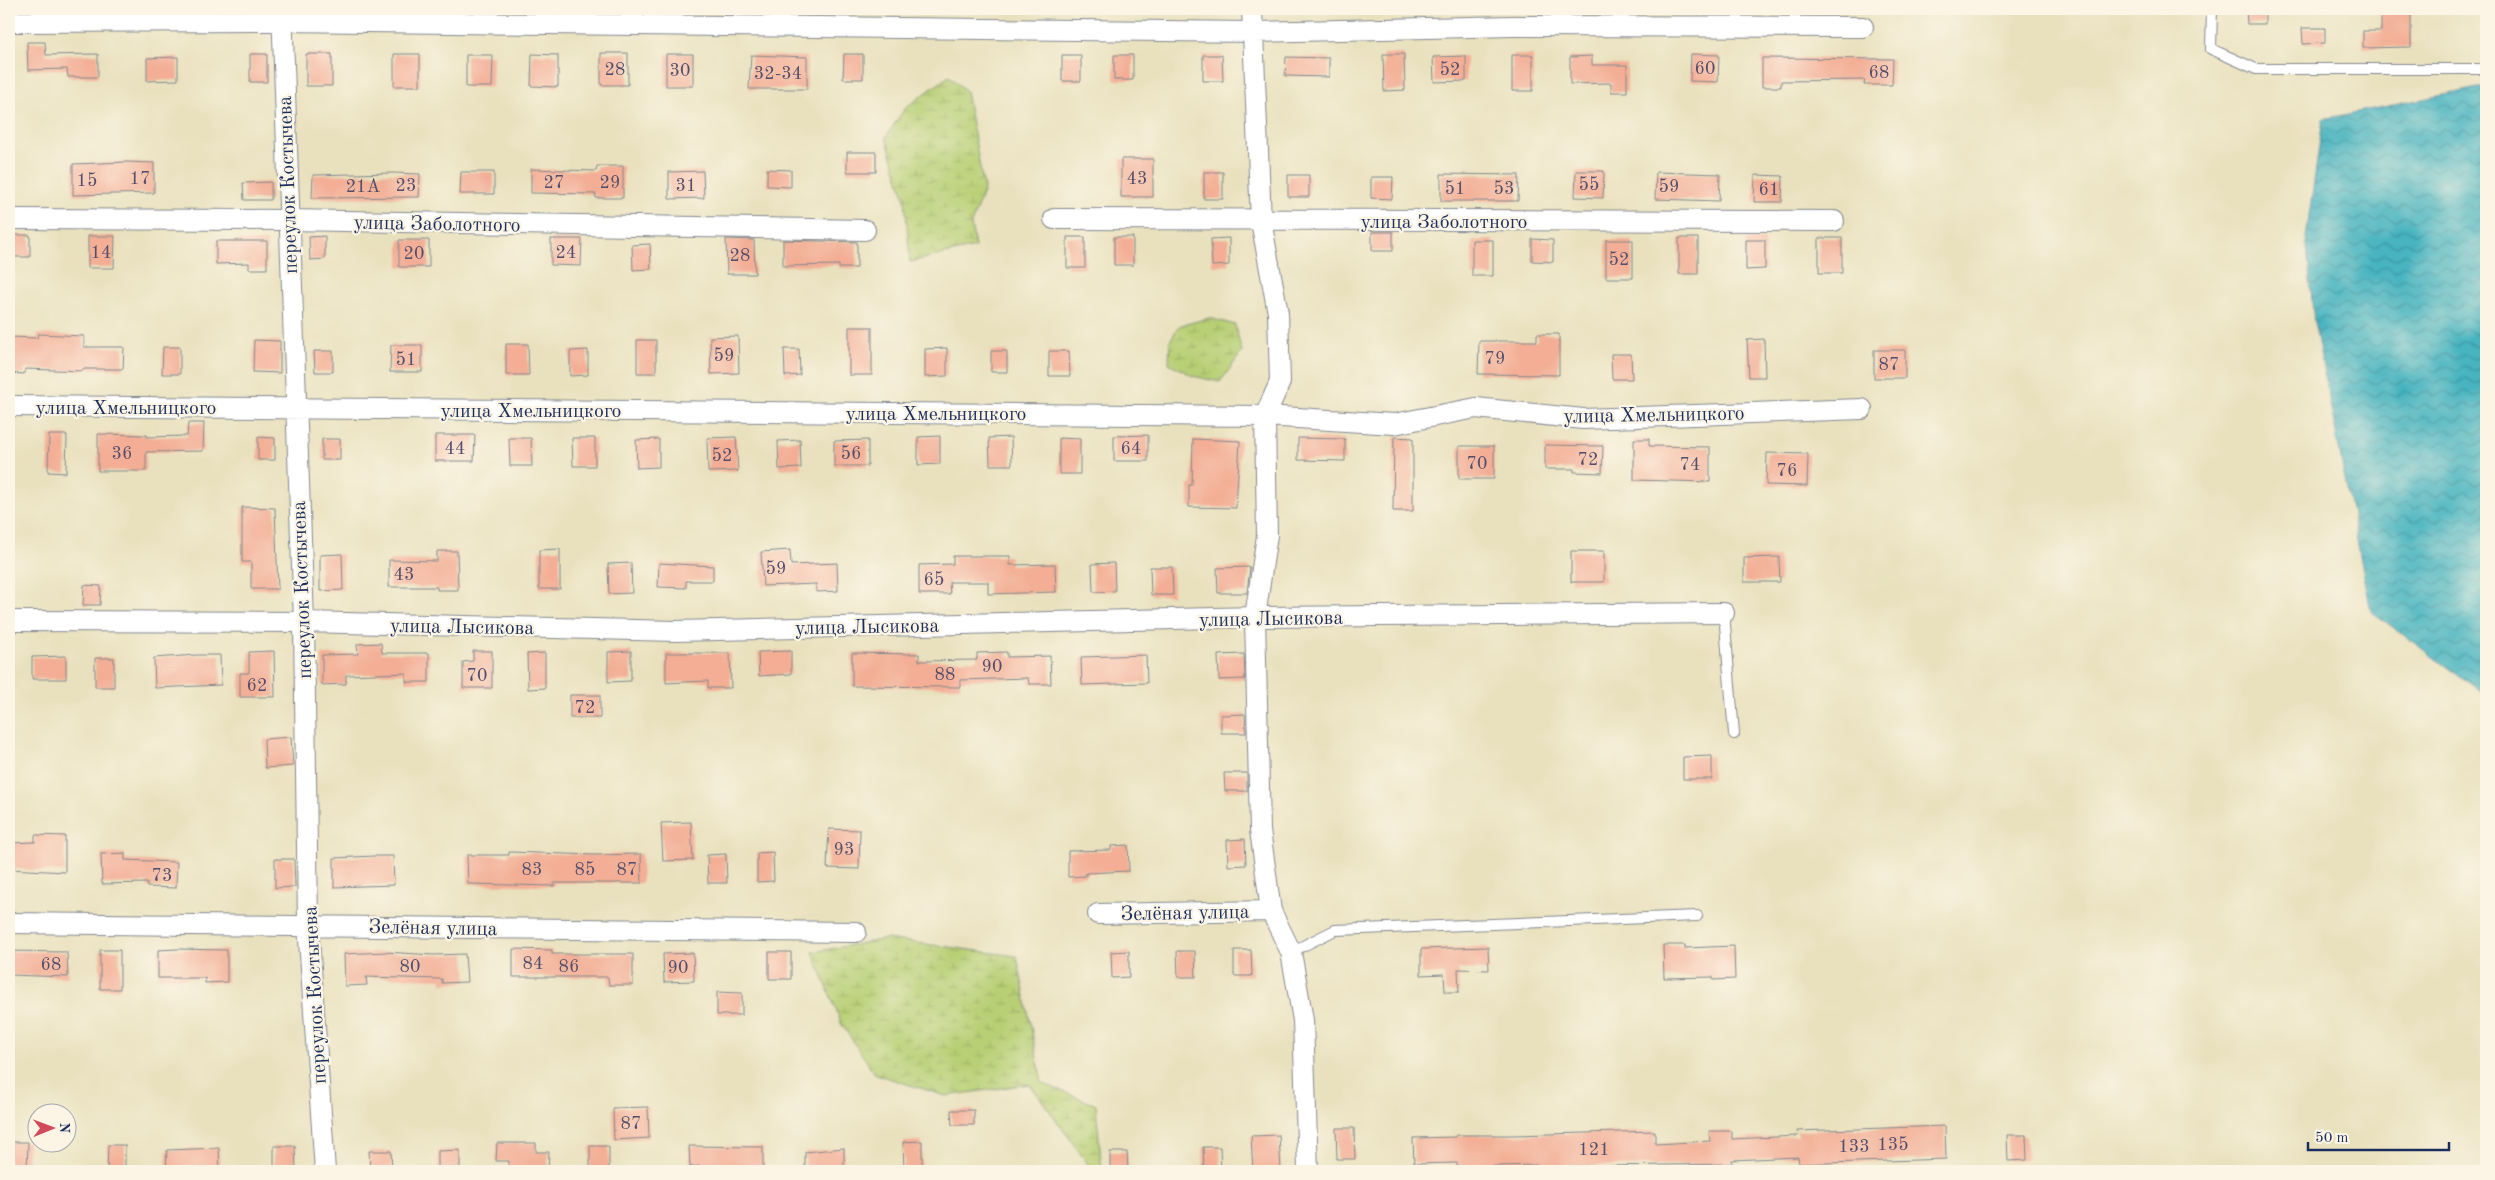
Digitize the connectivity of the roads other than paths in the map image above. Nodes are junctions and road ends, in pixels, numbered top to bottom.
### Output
1 (1252, 9) edge
2 (2212, 9) edge
3 (282, 15) edge
4 (9, 22) edge
5 (1863, 27) dead end
6 (1253, 32) junction
7 (2486, 69) edge
8 (9, 219) edge
9 (1054, 219) dead end
10 (288, 220) junction
11 (1261, 221) junction
12 (1834, 221) dead end
13 (865, 230) dead end
14 (9, 406) edge
15 (295, 408) junction
16 (1862, 409) dead end
17 (1265, 416) junction
18 (1724, 613) joint
19 (1255, 618) junction
20 (9, 621) edge
21 (304, 622) junction
22 (1734, 734) dead end
23 (1272, 911) junction
24 (1098, 914) dead end
25 (1697, 916) dead end
26 (9, 923) edge
27 (308, 925) junction
28 (856, 932) dead end
29 (1291, 952) junction
30 (325, 1171) edge
31 (1308, 1171) edge

1 - 6 street
2 - 7 lane
3 - 4 street
3 - 6 street
3 - 10 street, переулок Костычева
5 - 6 street
6 - 11 street
8 - 10 street, улица Заболотного
9 - 11 street, улица Заболотного
10 - 13 street, улица Заболотного
10 - 15 street, переулок Костычева
11 - 12 street, улица Заболотного
11 - 17 street
14 - 15 street, улица Хмельницкого
15 - 17 street, улица Хмельницкого
15 - 21 street, переулок Костычева
16 - 17 street, улица Хмельницкого
17 - 19 street
18 - 19 street, улица Лысикова
18 - 22 lane
19 - 21 street, улица Лысикова
19 - 23 street
20 - 21 street, улица Лысикова
21 - 27 street, переулок Костычева
23 - 24 street, Зелёная улица
23 - 29 street
25 - 29 lane
26 - 27 street, Зелёная улица
27 - 28 street, Зелёная улица
27 - 30 street, переулок Костычева
29 - 31 street

